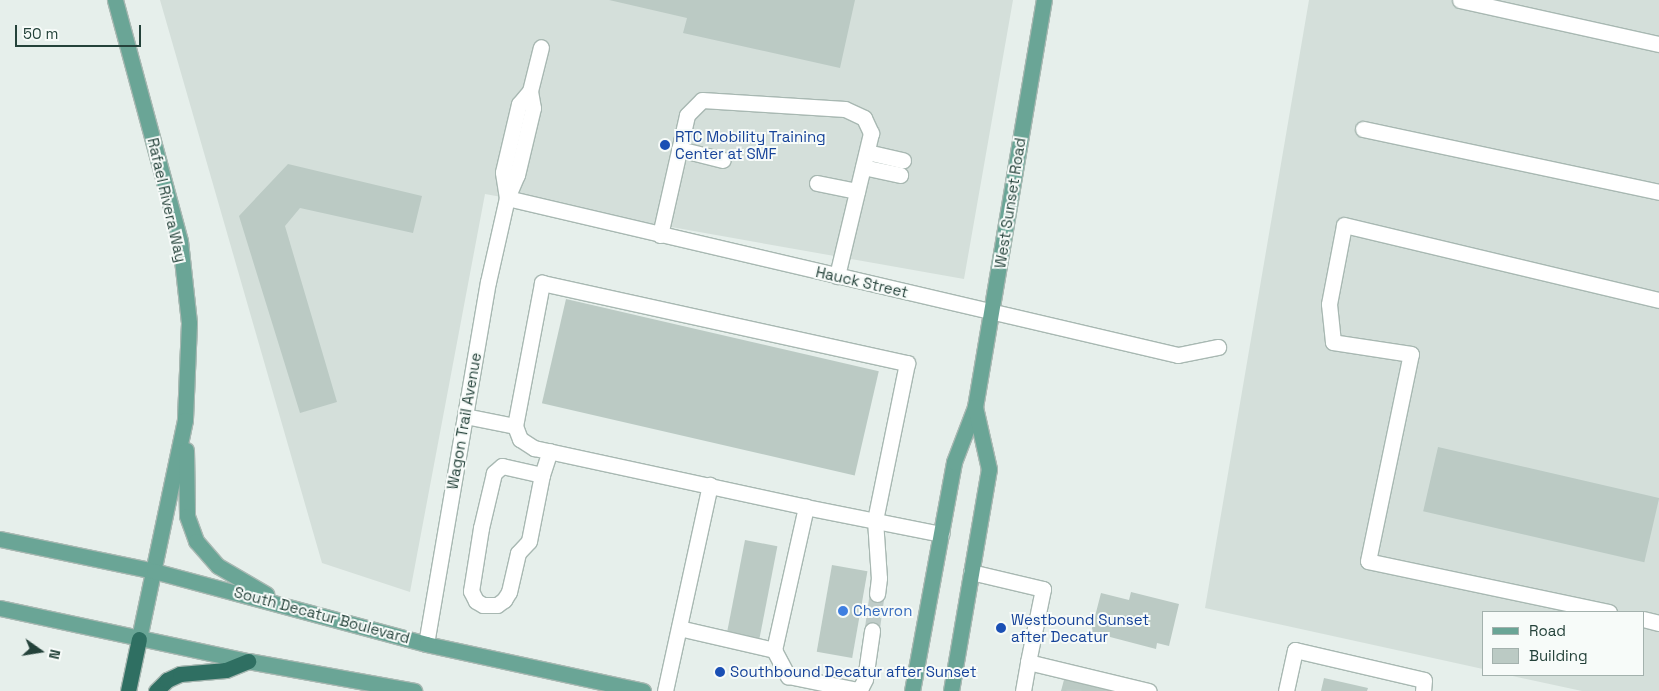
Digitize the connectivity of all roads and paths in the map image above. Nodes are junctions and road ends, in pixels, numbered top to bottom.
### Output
1 (116, 0) edge
2 (1044, 0) edge
3 (1460, 0) edge
4 (1659, 44) edge
5 (541, 47) dead end
6 (1363, 128) dead end
7 (679, 149) junction
8 (866, 152) junction
9 (722, 160) dead end
10 (863, 167) junction
11 (817, 183) dead end
12 (858, 191) junction
13 (1659, 192) edge
14 (507, 198) junction
15 (660, 235) junction
16 (837, 276) junction
17 (1659, 300) edge
18 (992, 313) junction
19 (1218, 348) dead end
20 (975, 407) junction
21 (465, 416) junction
22 (185, 420) junction
23 (515, 426) junction
24 (550, 451) junction
25 (542, 475) junction
26 (710, 485) junction
27 (806, 507) junction
28 (875, 520) junction
29 (942, 534) junction
30 (0, 539) edge
31 (154, 570) junction
32 (971, 572) junction
33 (877, 594) tunnel mouth
34 (290, 607) junction
35 (0, 608) edge
36 (1604, 611) edge
37 (1644, 619) edge
38 (1659, 623) edge
39 (678, 628) junction
40 (872, 631) tunnel mouth
41 (140, 639) junction
42 (426, 644) junction
43 (774, 650) junction
44 (248, 661) junction
45 (1028, 662) junction
46 (1082, 683) edge
47 (1109, 686) edge
48 (1130, 689) edge
49 (128, 691) edge
50 (156, 691) edge
51 (414, 691) edge
52 (644, 691) edge
53 (665, 691) edge
54 (912, 691) edge
55 (951, 691) edge
56 (1023, 691) edge
57 (1149, 691) edge
58 (1286, 691) edge
59 (1423, 691) edge

1 - 22 main road, Rafael Rivera Way
2 - 18 main road, West Sunset Road
3 - 4 street
5 - 14 street, Wagon Trail Avenue
6 - 13 street
7 - 8 street
7 - 9 street
7 - 15 street
8 - 10 street
8 - 10 street
10 - 12 street
11 - 12 street
12 - 16 street
14 - 15 street, Hauck Street
14 - 21 street, Wagon Trail Avenue
15 - 16 street, Hauck Street
16 - 18 street, Hauck Street
17 - 36 street
18 - 19 street, Hauck Street
18 - 20 main road, West Sunset Road
20 - 29 main road, West Sunset Road
20 - 32 main road, West Sunset Road
21 - 23 street
21 - 42 street, Wagon Trail Avenue
22 - 31 main road, Rafael Rivera Way
22 - 34 main road
23 - 24 street
23 - 28 street
24 - 25 street
24 - 26 street
25 - 25 street
26 - 27 street
26 - 39 street
27 - 28 street
27 - 43 street
28 - 29 street
28 - 33 street
29 - 54 main road, West Sunset Road
30 - 31 main road, South Decatur Boulevard
31 - 34 main road, South Decatur Boulevard
31 - 41 main road, Rafael Rivera Way
32 - 45 street
32 - 55 main road, West Sunset Road
34 - 42 main road, South Decatur Boulevard
35 - 41 main road
37 - 38 street
39 - 43 street
39 - 53 street
40 - 43 street
41 - 44 main road
41 - 49 highway
42 - 52 main road, South Decatur Boulevard
44 - 50 highway
44 - 51 main road
45 - 46 street
45 - 56 street
46 - 47 street
47 - 48 street
48 - 57 street
58 - 59 street

